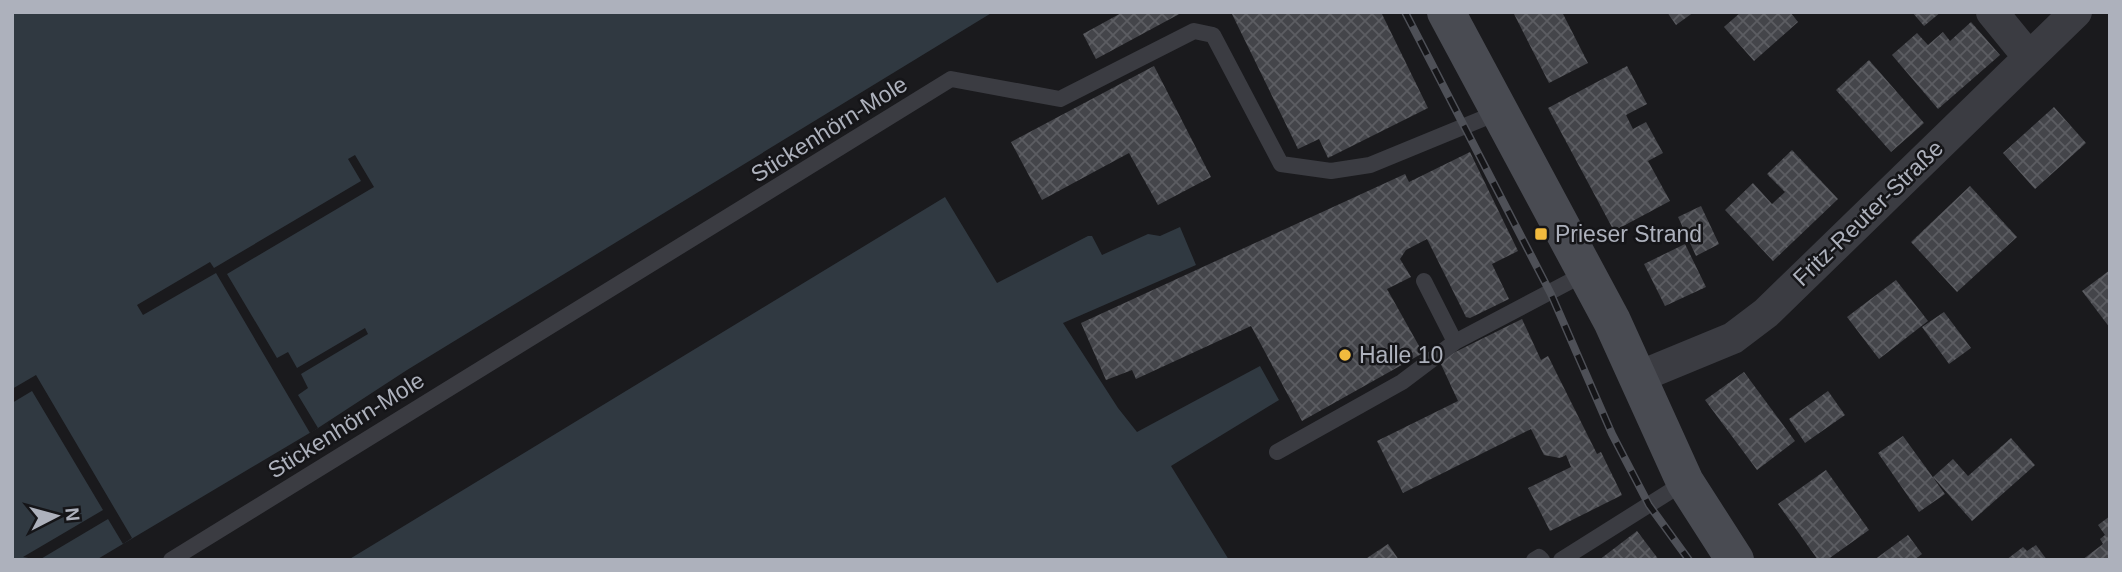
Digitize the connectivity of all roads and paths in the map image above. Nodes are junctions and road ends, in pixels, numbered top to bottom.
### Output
1 (1446, 12) edge
2 (1993, 12) edge
3 (2076, 12) edge
4 (2028, 56) junction
5 (1499, 112) junction
6 (1586, 273) junction
7 (1424, 281) dead end
8 (1455, 342) junction
9 (1636, 377) junction
10 (1277, 453) dead end
11 (1685, 482) junction
12 (171, 560) edge
13 (1534, 560) edge
14 (1542, 560) edge
15 (1561, 560) edge
16 (1735, 560) edge

1 - 5 street
2 - 4 street
3 - 4 street, Fritz-Reuter-Straße
4 - 9 street, Fritz-Reuter-Straße
5 - 6 street
5 - 12 lane, Stickenhörn-Mole
6 - 8 lane
6 - 9 street
7 - 8 lane
8 - 10 lane
9 - 11 street
11 - 15 lane
11 - 16 street
13 - 14 lane

